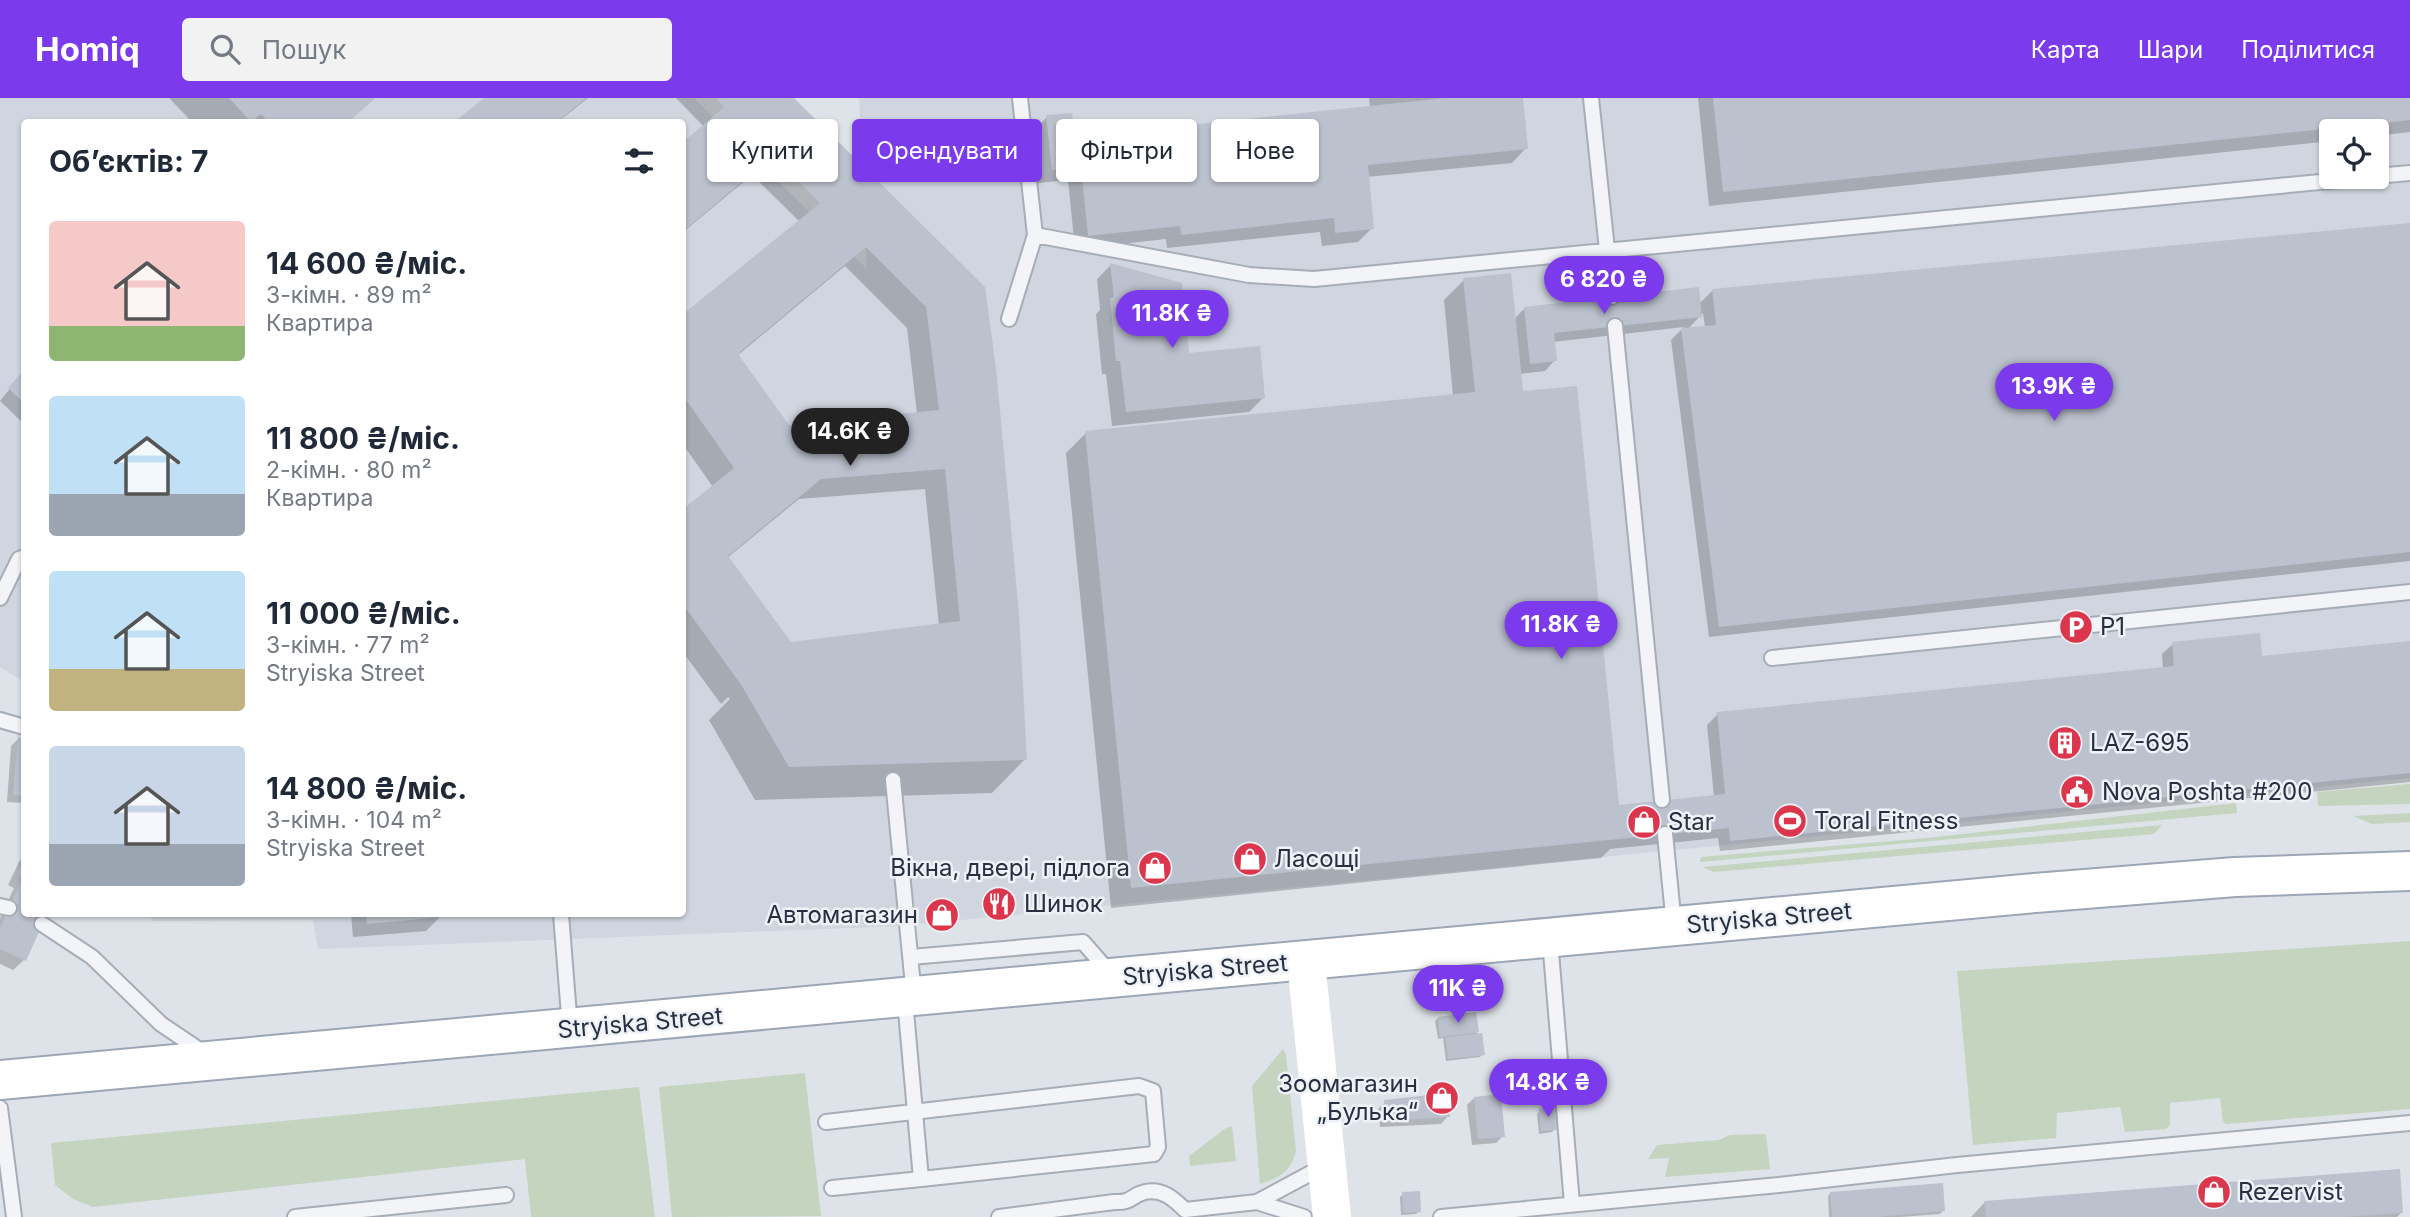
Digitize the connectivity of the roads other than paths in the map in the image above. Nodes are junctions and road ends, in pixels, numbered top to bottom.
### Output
1 (1020, 98) edge
2 (1591, 98) edge
3 (2410, 173) edge
4 (2389, 175) edge
5 (2319, 182) edge
6 (1035, 235) junction
7 (1607, 250) junction
8 (1612, 297) dead end
9 (1009, 319) dead end
10 (1615, 326) dead end
11 (21, 558) edge
12 (2410, 592) edge
13 (0, 598) edge
14 (1772, 658) dead end
15 (0, 720) edge
16 (21, 726) edge
17 (893, 780) dead end
18 (1662, 800) dead end
19 (1665, 834) dead end
20 (2410, 871) edge
21 (561, 917) edge
22 (42, 924) dead end
23 (1674, 927) junction
24 (1550, 938) junction
25 (911, 957) junction
26 (1306, 961) junction
27 (1115, 979) junction
28 (910, 998) junction
29 (570, 1029) junction
30 (214, 1060) junction
31 (0, 1080) edge
32 (0, 1108) edge
33 (915, 1112) junction
34 (826, 1122) dead end
35 (2410, 1123) edge
36 (1328, 1165) junction
37 (4, 1171) edge
38 (922, 1179) junction
39 (832, 1188) dead end
40 (5, 1195) edge
41 (506, 1195) dead end
42 (1257, 1202) junction
43 (1572, 1204) junction
44 (1125, 1210) edge
45 (1184, 1213) edge
46 (14, 1217) edge
47 (295, 1217) edge
48 (999, 1217) edge
49 (1304, 1217) edge
50 (1332, 1217) edge
51 (1441, 1217) edge

1 - 6 lane
2 - 7 lane
3 - 4 lane
5 - 7 lane
6 - 7 lane
6 - 9 lane
7 - 8 lane
10 - 18 lane
11 - 13 lane
12 - 14 lane
15 - 16 lane
17 - 25 lane
19 - 23 lane
20 - 23 main road, Stryiska Street
21 - 29 lane
22 - 30 lane
23 - 24 main road, Stryiska Street
24 - 26 main road, Stryiska Street
24 - 43 lane
25 - 27 lane
25 - 28 lane
26 - 27 main road, Stryiska Street
26 - 36 main road
27 - 28 main road, Stryiska Street
28 - 29 main road, Stryiska Street
28 - 33 lane
29 - 30 main road, Stryiska Street
30 - 31 main road, Stryiska Street
32 - 37 lane
33 - 34 lane
33 - 38 lane
33 - 38 lane
35 - 43 lane
36 - 42 lane
36 - 50 main road
37 - 40 lane
38 - 39 lane
40 - 46 lane
41 - 47 lane
42 - 45 lane
42 - 49 lane
43 - 51 lane
44 - 45 lane
44 - 48 lane

